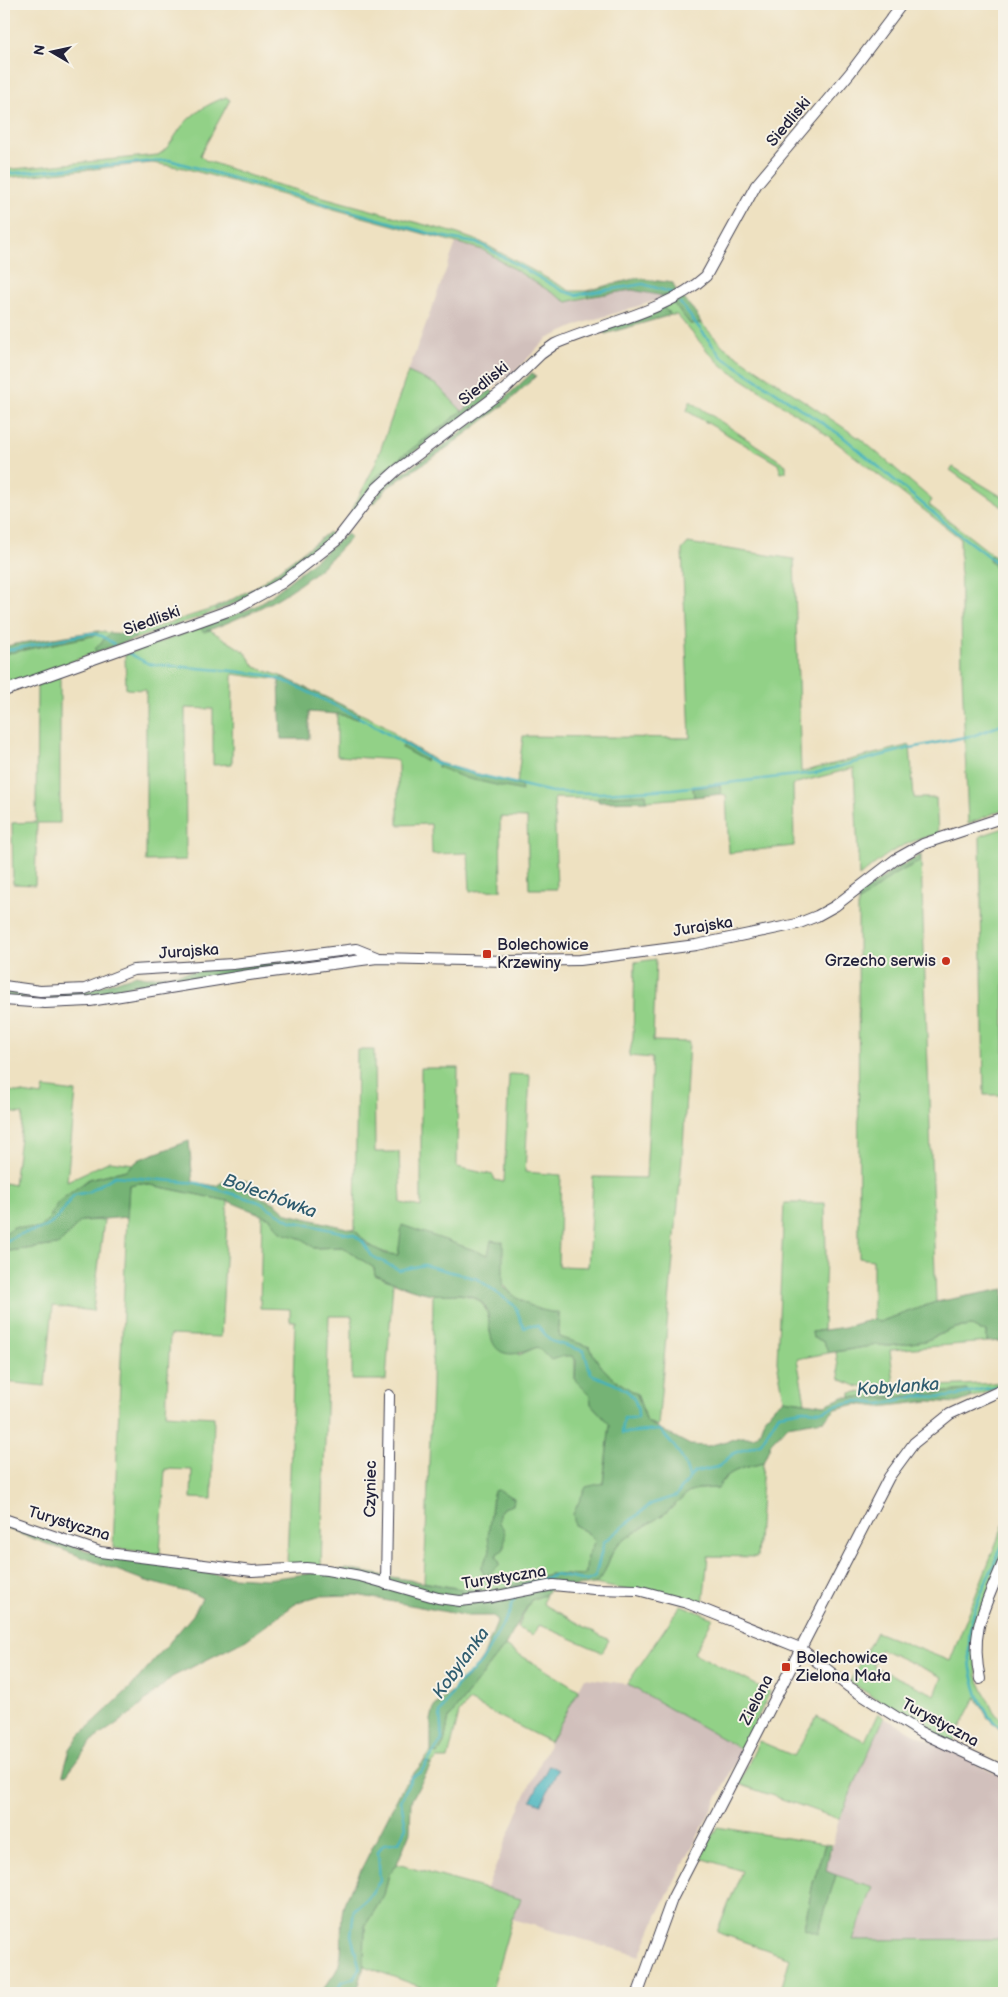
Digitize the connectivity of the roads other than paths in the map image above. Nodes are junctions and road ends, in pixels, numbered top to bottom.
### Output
1 (902, 4) edge
2 (4, 692) edge
3 (1004, 817) edge
4 (377, 958) junction
5 (4, 986) edge
6 (4, 1000) edge
7 (1004, 1389) edge
8 (389, 1395) dead end
9 (4, 1519) edge
10 (1004, 1560) edge
11 (386, 1584) junction
12 (800, 1648) junction
13 (980, 1679) dead end
14 (1004, 1770) edge
15 (638, 1993) edge

1 - 2 street, Siedliski
3 - 4 street, Jurajska
4 - 5 street, Jurajska
4 - 6 street, Jurajska
7 - 12 street, Zielona
8 - 11 street, Czyniec
9 - 11 street, Turystyczna
10 - 13 street
11 - 12 street, Turystyczna
12 - 14 street, Turystyczna
12 - 15 street, Zielona

